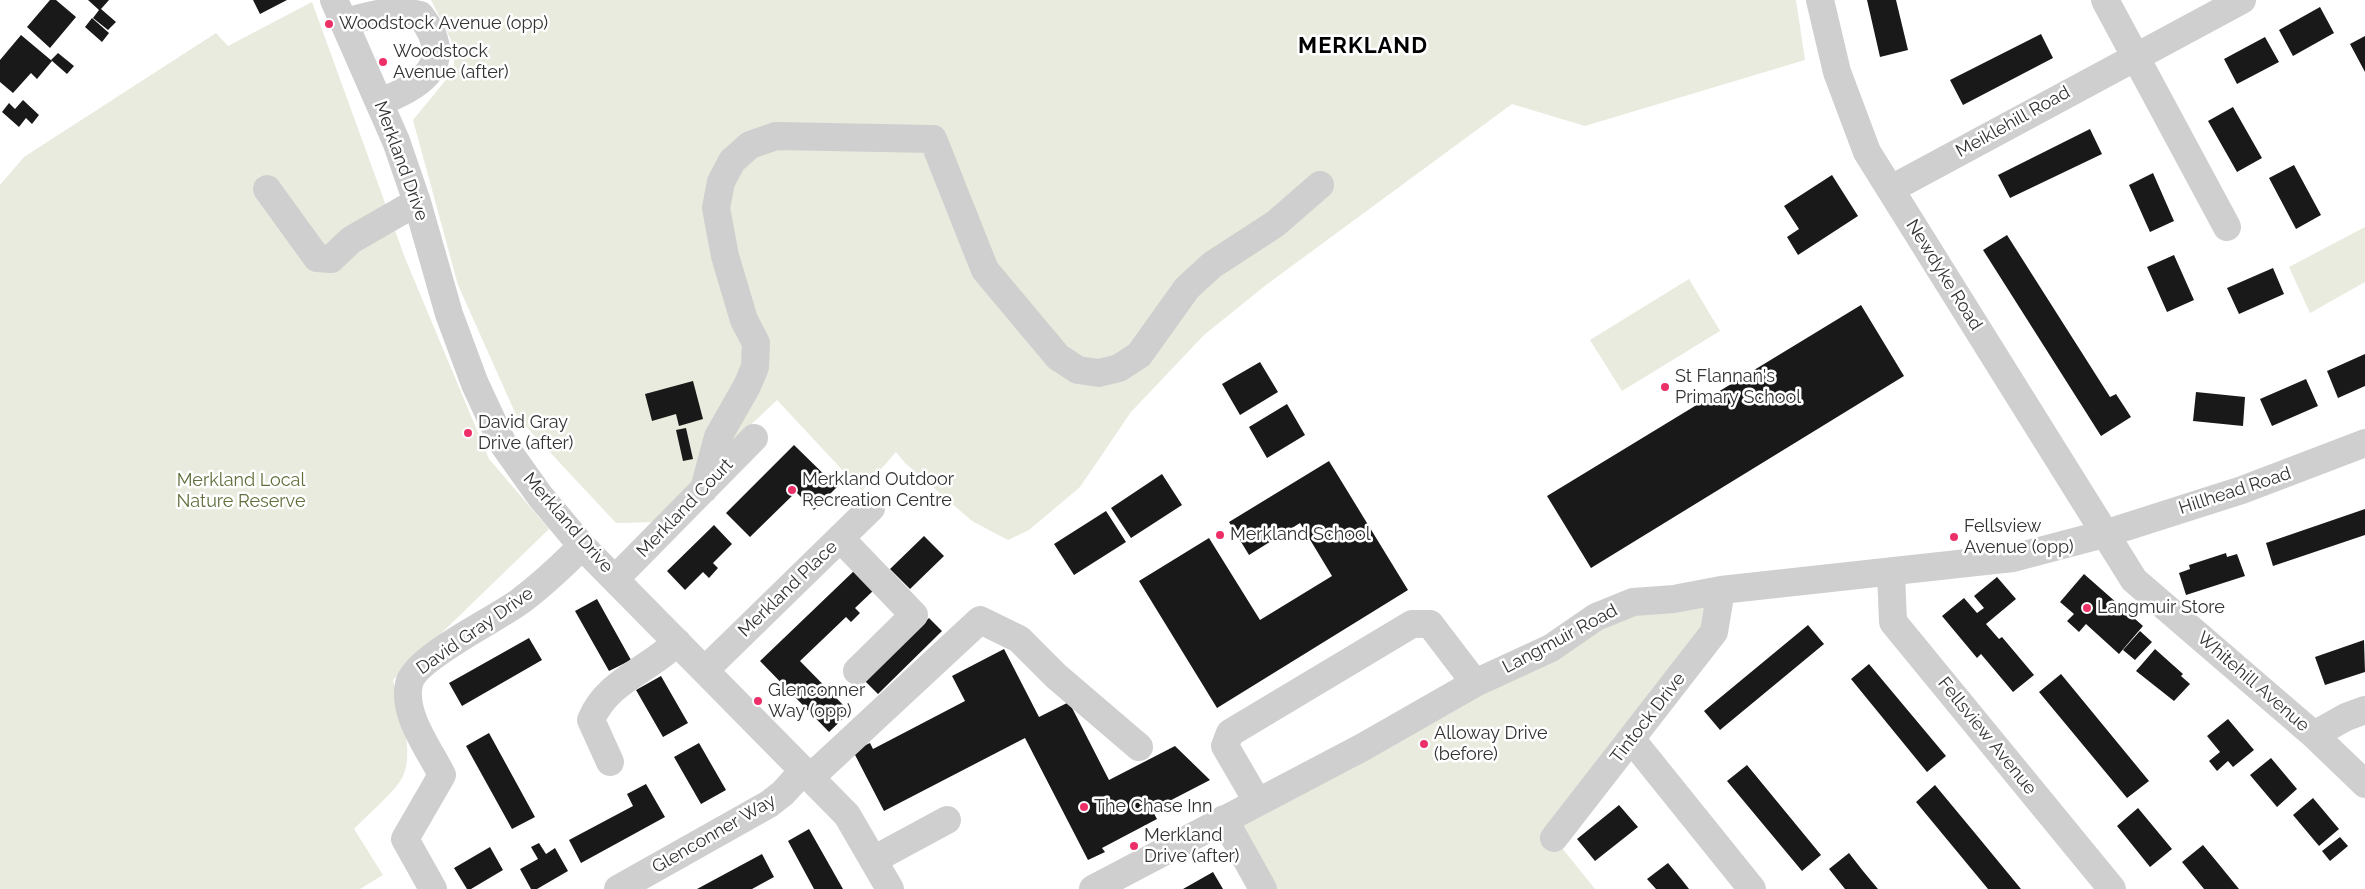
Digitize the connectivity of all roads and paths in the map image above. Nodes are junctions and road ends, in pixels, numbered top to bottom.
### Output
1 (1820, 0) edge
2 (2106, 0) edge
3 (2242, 0) edge
4 (339, 11) edge
5 (2134, 56) junction
6 (380, 102) junction
7 (1320, 185) dead end
8 (266, 189) dead end
9 (1891, 189) junction
10 (417, 202) junction
11 (2227, 227) dead end
12 (754, 438) dead end
13 (2365, 443) edge
14 (704, 489) junction
15 (871, 508) dead end
16 (2104, 534) junction
17 (840, 538) junction
18 (582, 546) junction
19 (1891, 572) junction
20 (616, 578) junction
21 (1721, 590) junction
22 (677, 642) junction
23 (705, 670) junction
24 (857, 671) dead end
25 (1475, 683) junction
26 (2365, 710) edge
27 (2314, 735) junction
28 (1632, 740) junction
29 (1139, 747) dead end
30 (610, 762) dead end
31 (807, 774) junction
32 (2365, 784) edge
33 (1257, 801) junction
34 (1224, 819) junction
35 (947, 820) dead end
36 (1554, 838) dead end
37 (873, 860) junction
38 (433, 889) edge
39 (618, 889) edge
40 (890, 889) edge
41 (1093, 889) edge
42 (1264, 889) edge
43 (1752, 889) edge
44 (2112, 889) edge

1 - 9 street, Newdyke Road
2 - 5 street
3 - 5 street, Meiklehill Road
4 - 6 street, Merkland Drive
4 - 6 street
5 - 9 street, Meiklehill Road
5 - 11 street
6 - 10 street, Merkland Drive
7 - 14 street
8 - 10 street
9 - 16 street, Newdyke Road
10 - 18 street, Merkland Drive
12 - 14 street, Merkland Court
13 - 16 street, Hillhead Road
14 - 20 street, Merkland Court
15 - 17 street, Merkland Place
16 - 19 street, Langmuir Road
16 - 27 street, Whitehill Avenue
17 - 23 street, Merkland Place
17 - 24 street
18 - 20 street, Merkland Drive
18 - 38 street, David Gray Drive
19 - 21 street, Langmuir Road
19 - 44 street, Fellsview Avenue
20 - 22 street, Merkland Drive
21 - 25 street, Langmuir Road
21 - 28 street, Tintock Drive
22 - 23 street, Merkland Drive
22 - 30 street
23 - 31 street, Merkland Drive
25 - 33 street, Langmuir Road
25 - 33 street
26 - 27 street
27 - 32 street, Whitehill Avenue
28 - 36 street, Tintock Drive
28 - 43 street
29 - 31 street, Glenconner Way
31 - 37 street, Merkland Drive
31 - 39 street, Glenconner Way
33 - 34 street, Langmuir Road
34 - 41 street, Langmuir Road
34 - 42 street
35 - 37 street
37 - 40 street, Merkland Drive

